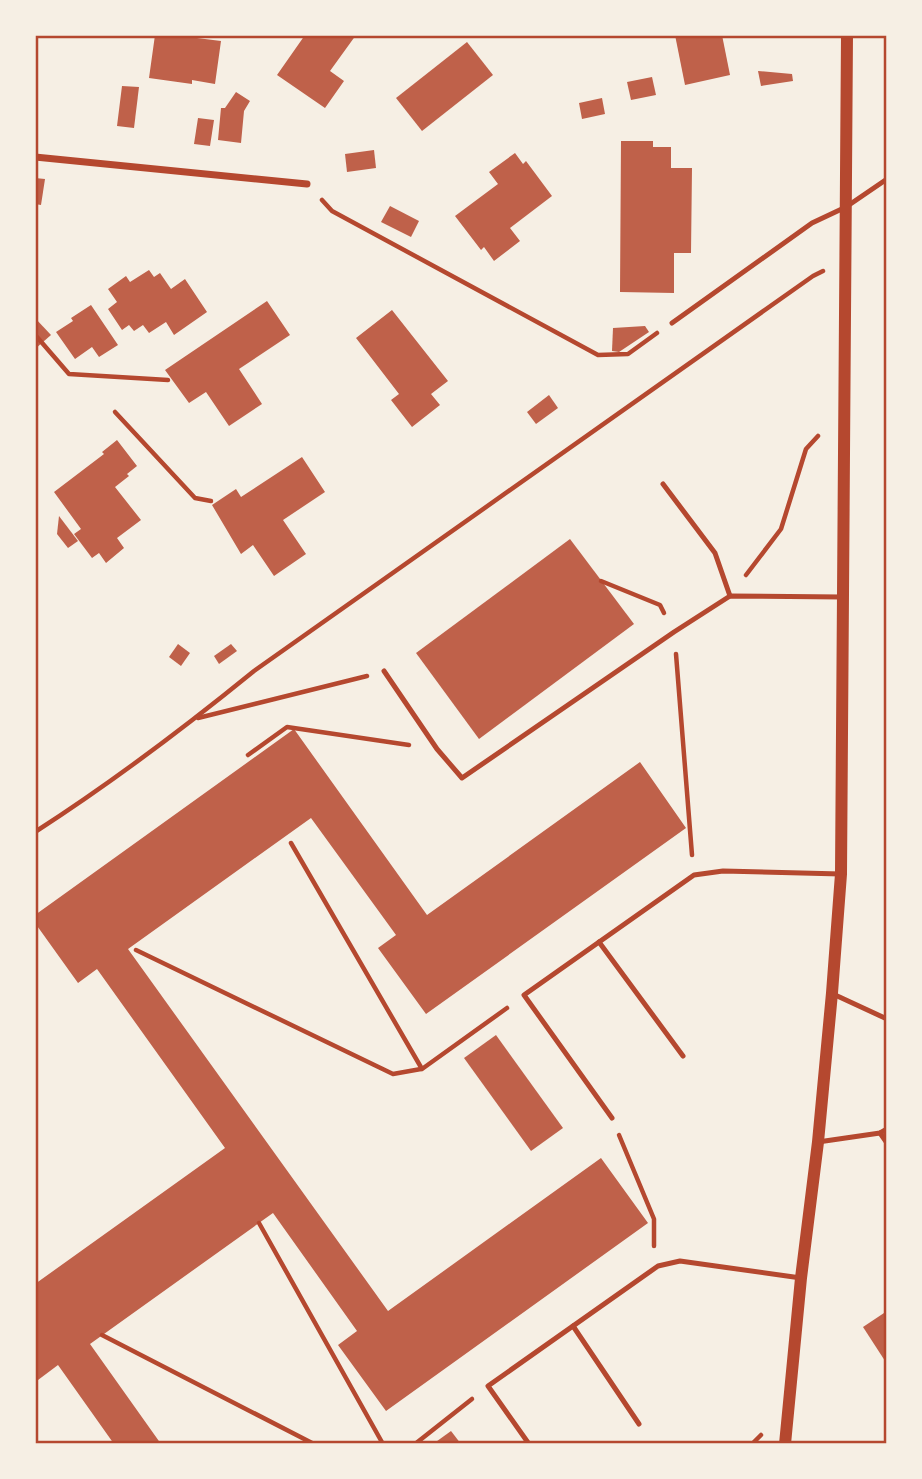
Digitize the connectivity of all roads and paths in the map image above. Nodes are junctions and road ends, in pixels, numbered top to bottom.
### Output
1 (847, 35) edge
2 (35, 157) edge
3 (887, 179) edge
4 (307, 184) joint
5 (846, 206) junction
6 (846, 261) junction
7 (672, 323) joint
8 (37, 337) dead end
9 (168, 380) dead end
10 (844, 407) junction
11 (115, 412) dead end
12 (663, 484) dead end
13 (211, 501) dead end
14 (601, 580) dead end
15 (730, 596) junction
16 (842, 597) junction
17 (674, 632) junction
18 (384, 671) joint
19 (196, 718) junction
20 (437, 748) junction
21 (248, 755) dead end
22 (35, 832) edge
23 (291, 843) dead end
24 (841, 874) junction
25 (694, 875) junction
26 (599, 943) junction
27 (136, 950) dead end
28 (832, 993) junction
29 (524, 995) junction
30 (887, 1019) edge
31 (683, 1056) dead end
32 (422, 1069) junction
33 (612, 1118) joint
34 (887, 1129) edge
35 (880, 1133) junction
36 (818, 1142) junction
37 (887, 1143) edge
38 (259, 1223) dead end
39 (658, 1266) junction
40 (801, 1278) junction
41 (573, 1325) junction
42 (102, 1335) dead end
43 (488, 1386) junction
44 (639, 1424) dead end
45 (314, 1444) edge
46 (383, 1444) edge
47 (415, 1444) edge
48 (529, 1444) edge
49 (785, 1444) edge

1 - 5 street
2 - 4 street
3 - 5 lane
4 - 7 path
5 - 6 street
5 - 7 lane
6 - 10 street
6 - 19 path
8 - 9 path
10 - 15 path
10 - 16 street
11 - 13 path
12 - 15 lane
14 - 17 path
15 - 16 lane
15 - 17 lane
16 - 24 street
17 - 20 lane
17 - 25 path
18 - 19 path
18 - 20 lane
19 - 22 path
20 - 21 path
23 - 32 path
24 - 25 lane
24 - 28 street
25 - 26 lane
26 - 29 lane
26 - 31 lane
27 - 32 path
28 - 30 lane
28 - 36 street
29 - 32 path
29 - 33 lane
33 - 39 path
34 - 35 lane
35 - 36 lane
35 - 37 lane
36 - 40 street
38 - 46 path
39 - 40 lane
39 - 41 lane
40 - 49 street
41 - 43 lane
41 - 44 lane
42 - 45 path
43 - 47 path
43 - 48 lane

